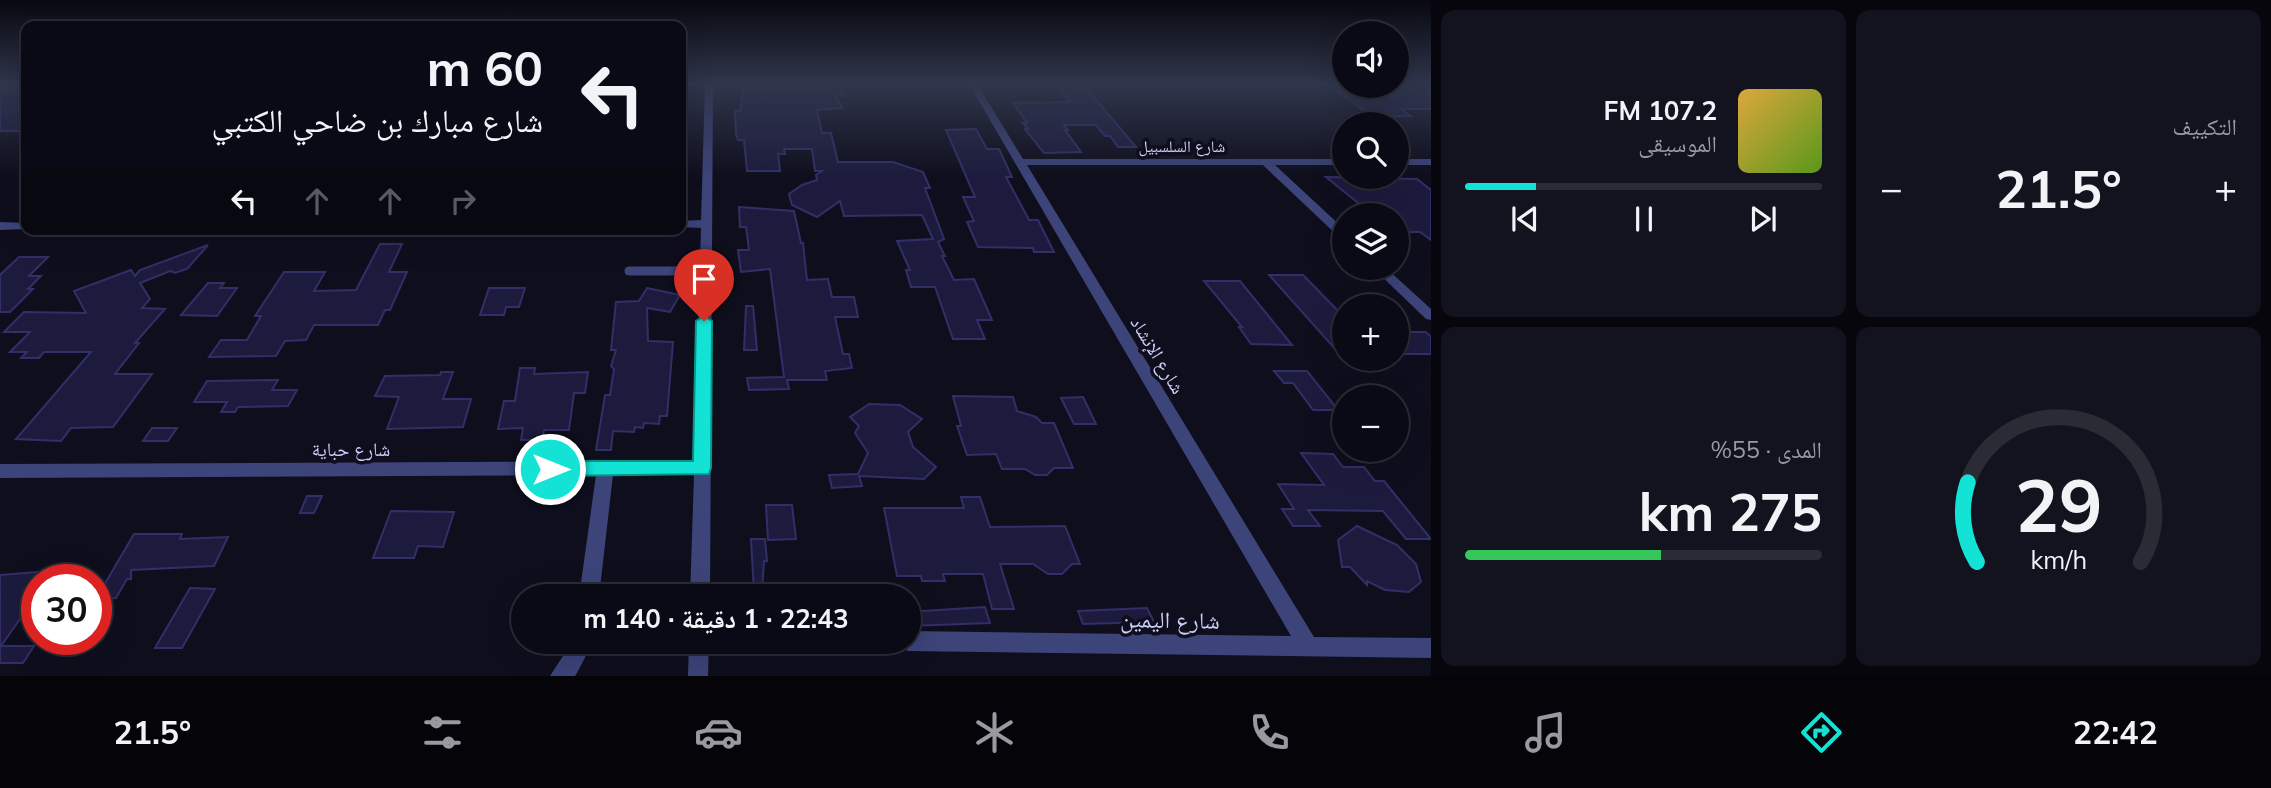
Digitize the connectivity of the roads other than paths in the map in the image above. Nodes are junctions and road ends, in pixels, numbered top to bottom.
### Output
1 (708, 116) edge
2 (992, 116) edge
3 (1021, 162) junction
4 (1266, 162) junction
5 (1332, 162) edge
6 (1409, 162) edge
7 (1431, 162) edge
8 (686, 224) edge
9 (706, 224) junction
10 (1332, 224) edge
11 (0, 226) edge
12 (21, 226) edge
13 (629, 271) dead end
14 (705, 271) junction
15 (1392, 280) edge
16 (1431, 316) edge
17 (702, 468) junction
18 (605, 469) junction
19 (0, 471) edge
20 (591, 584) edge
21 (700, 584) edge
22 (921, 641) edge
23 (1308, 646) junction
24 (1431, 648) edge
25 (576, 654) edge
26 (699, 654) edge
27 (560, 676) edge
28 (698, 676) edge

1 - 9 street
2 - 3 street, شارع الإنشاد
3 - 4 street, شارع السلسبيل
3 - 23 street, شارع الإنشاد
4 - 5 street, شارع السلسبيل
4 - 10 street
6 - 7 street
8 - 9 street
9 - 14 street
11 - 12 street
13 - 14 lane
14 - 17 street
15 - 16 street
17 - 18 street, شارع حباية
17 - 21 street
18 - 19 street, شارع حباية
18 - 20 street
22 - 23 street, شارع اليمين
23 - 24 street, شارع اليمين
25 - 27 street
26 - 28 street

